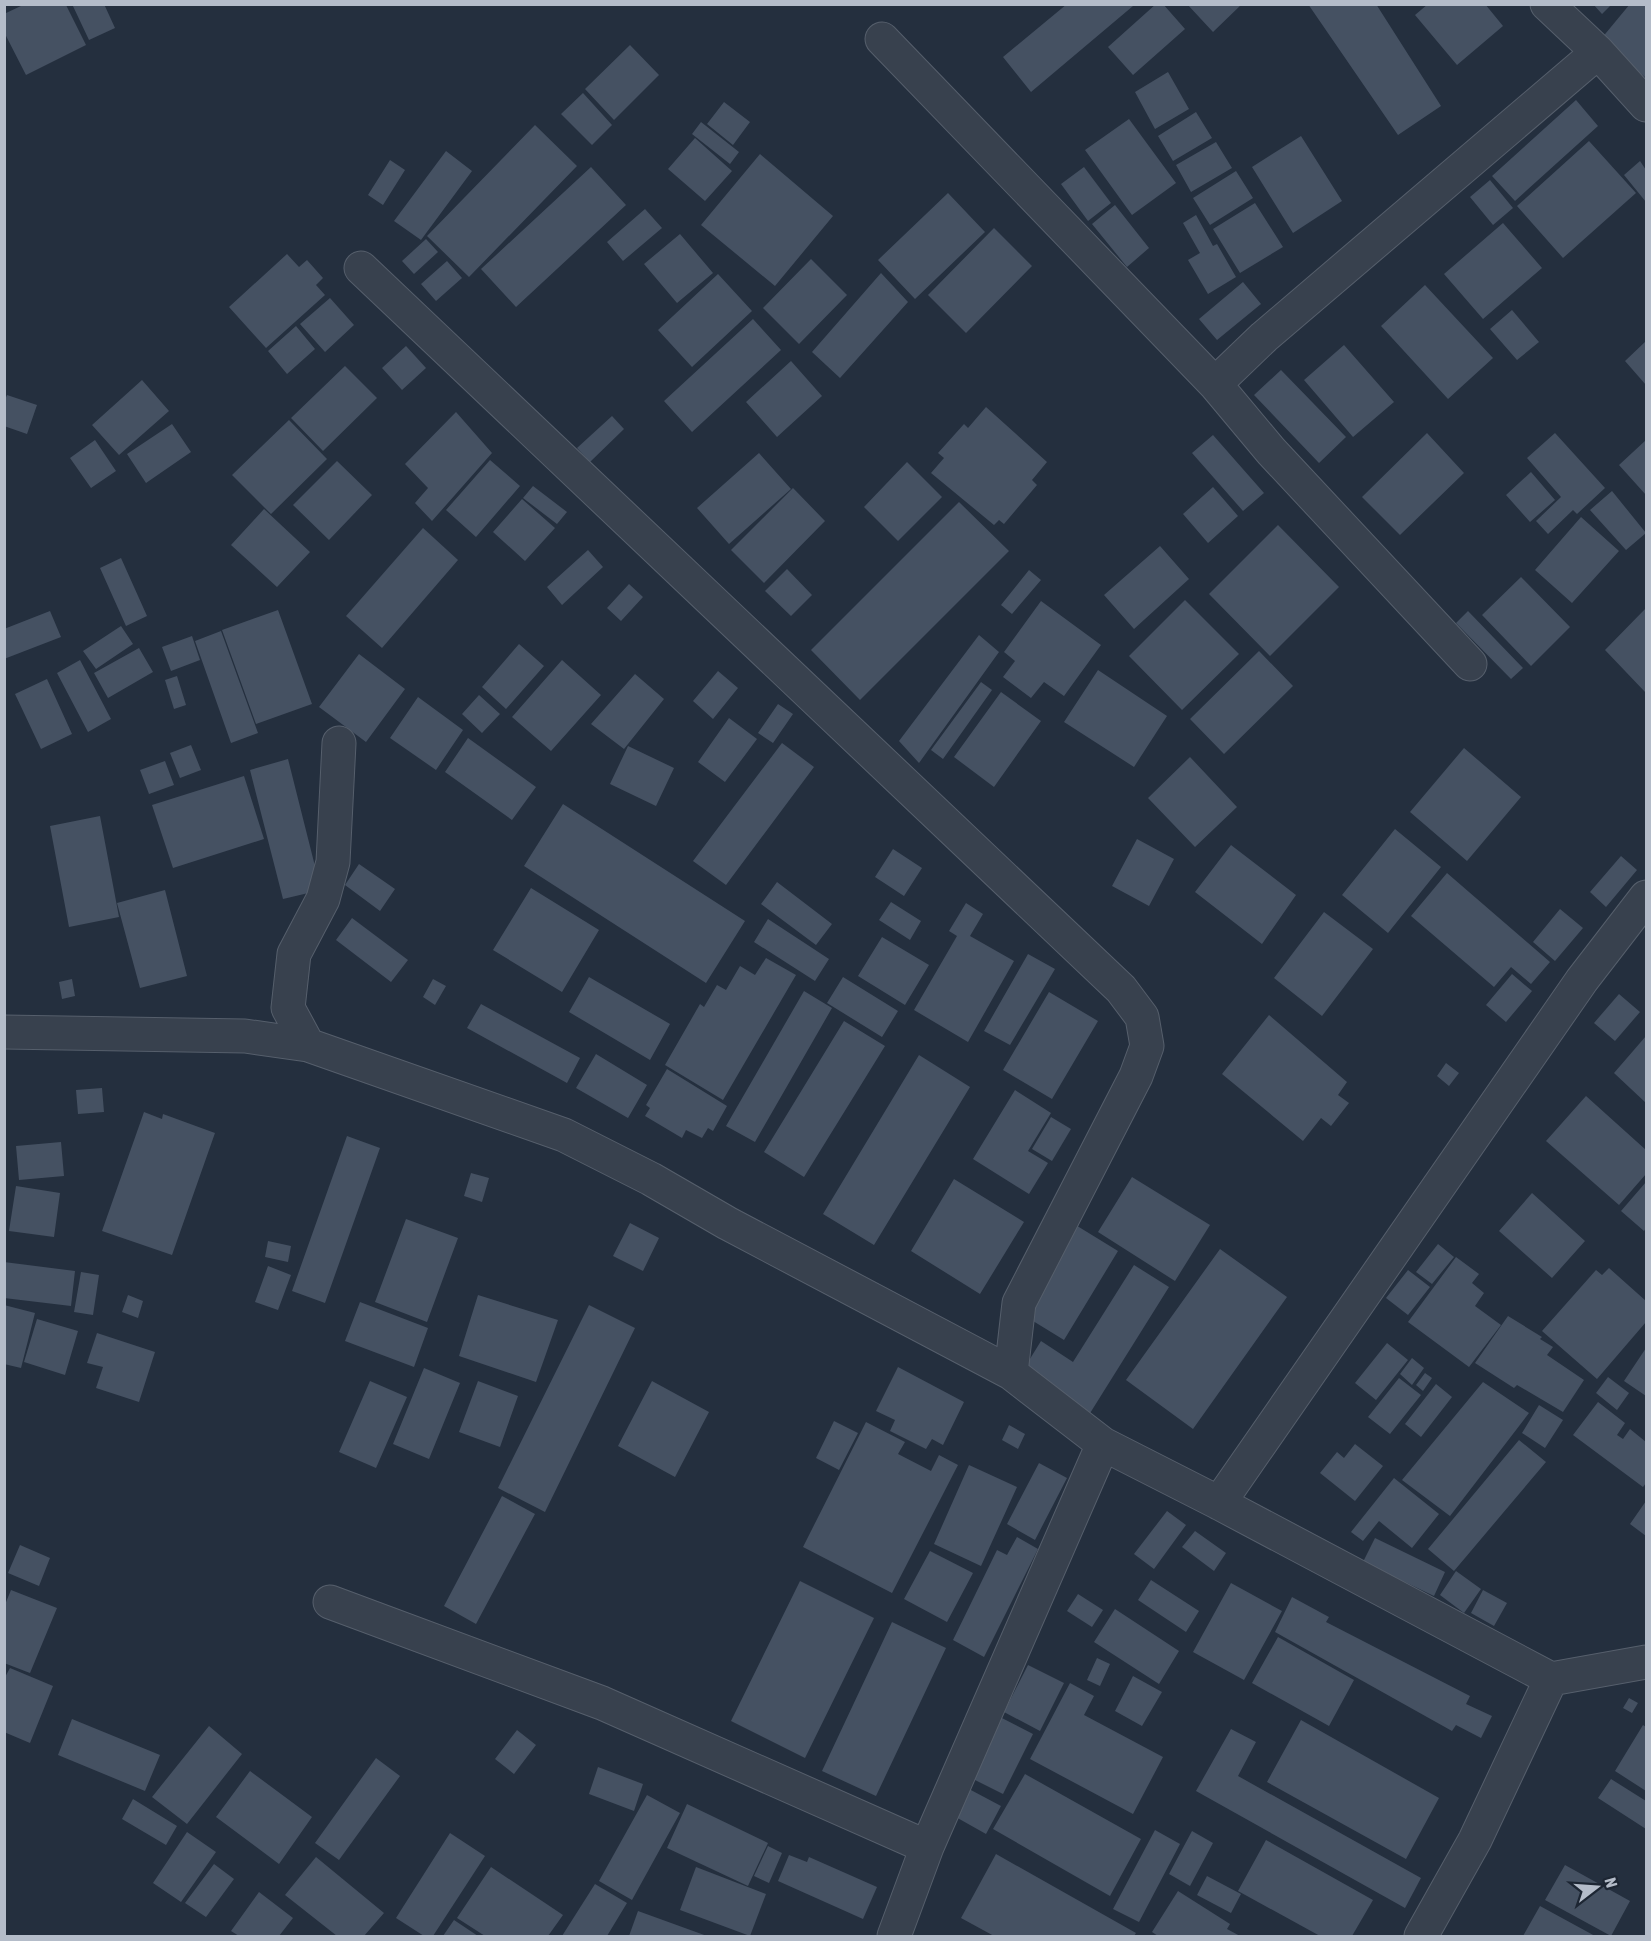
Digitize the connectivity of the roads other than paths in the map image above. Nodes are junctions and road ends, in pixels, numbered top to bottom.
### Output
1 (1546, 4) edge
2 (882, 39) dead end
3 (1598, 52) junction
4 (1647, 105) edge
5 (361, 268) dead end
6 (1215, 384) junction
7 (1470, 664) dead end
8 (339, 743) dead end
9 (1647, 897) edge
10 (4, 1032) edge
11 (308, 1045) junction
12 (1011, 1373) junction
13 (1103, 1444) junction
14 (1219, 1503) junction
15 (330, 1602) dead end
16 (1647, 1662) edge
17 (1551, 1679) junction
18 (927, 1847) junction
19 (894, 1936) edge
20 (1421, 1936) edge

1 - 3 street
2 - 6 street
3 - 4 street
3 - 6 street
5 - 12 street
6 - 7 street
8 - 11 street
9 - 14 street
10 - 11 street
11 - 12 street
12 - 13 street
13 - 14 street
13 - 18 street
14 - 17 street
15 - 18 street
16 - 17 street
17 - 20 street
18 - 19 street

